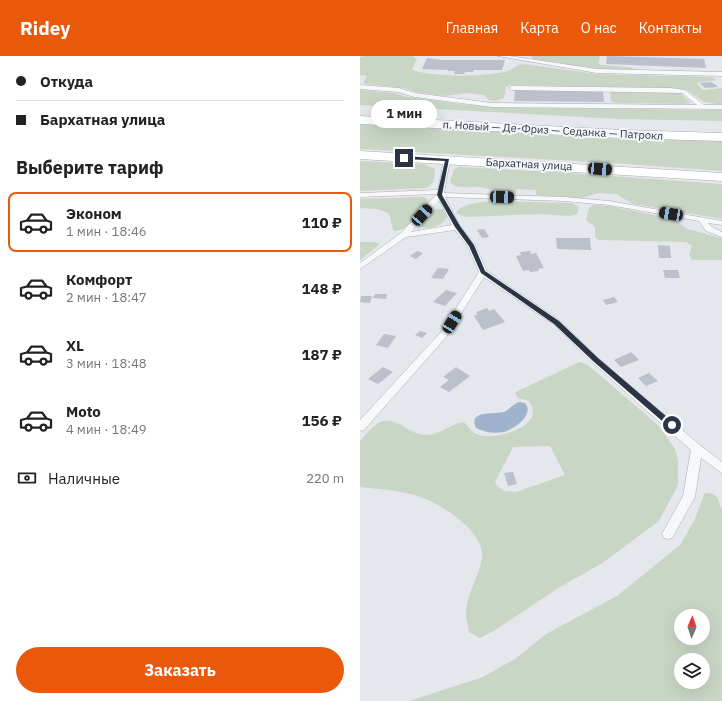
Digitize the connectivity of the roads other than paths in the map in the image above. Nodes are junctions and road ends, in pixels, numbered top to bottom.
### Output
1 (500, 56) edge
2 (722, 66) edge
3 (722, 74) edge
4 (360, 87) edge
5 (512, 88) dead end
6 (702, 106) junction
7 (722, 107) edge
8 (360, 112) edge
9 (360, 120) edge
10 (722, 128) edge
11 (722, 137) edge
12 (360, 155) edge
13 (447, 160) junction
14 (722, 177) edge
15 (439, 194) junction
16 (360, 195) edge
17 (702, 220) junction
18 (722, 223) edge
19 (457, 227) junction
20 (404, 235) junction
21 (722, 235) edge
22 (360, 267) edge
23 (483, 272) junction
24 (360, 427) edge
25 (698, 449) junction
26 (722, 468) edge
27 (668, 534) dead end

1 - 3 lane
2 - 3 lane
4 - 6 lane
5 - 6 lane
6 - 7 lane
8 - 10 main road, п. Новый — Де-Фриз — Седанка — Патрокл
9 - 11 main road, п. Новый — Де-Фриз — Седанка — Патрокл
12 - 13 main road, Бархатная улица
13 - 14 main road, Бархатная улица
13 - 15 lane
15 - 16 lane
15 - 17 lane
15 - 19 lane
15 - 20 lane
17 - 18 lane
17 - 21 lane
19 - 20 lane
19 - 23 lane
20 - 22 lane
23 - 24 lane
23 - 25 lane
25 - 26 lane
25 - 27 lane

